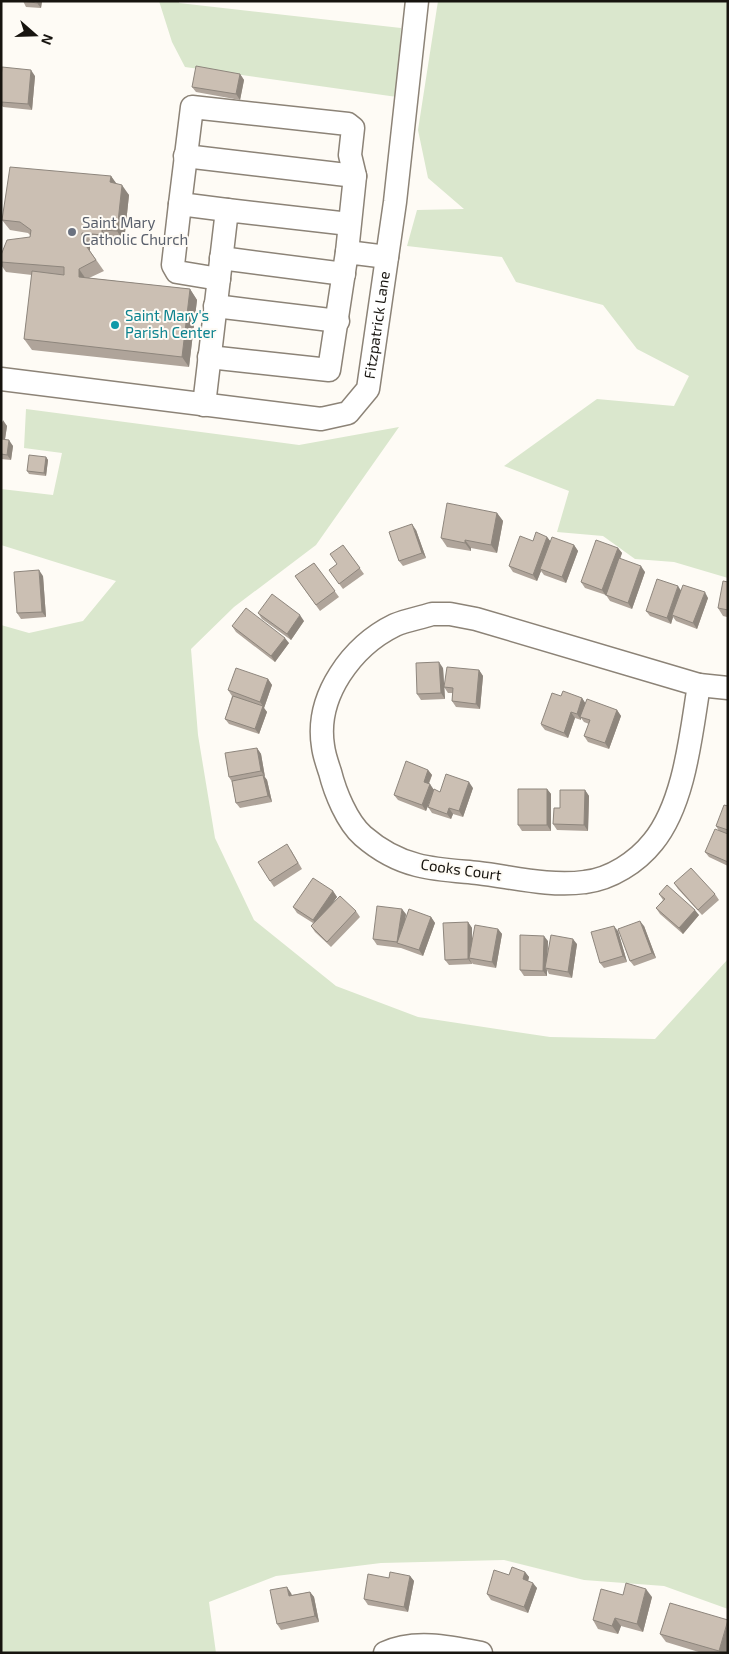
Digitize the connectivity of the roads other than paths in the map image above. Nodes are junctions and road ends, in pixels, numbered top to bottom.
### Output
1 (417, 1) edge
2 (185, 156) junction
3 (355, 176) junction
4 (180, 204) junction
5 (227, 210) junction
6 (349, 224) junction
7 (387, 257) junction
8 (345, 263) junction
9 (220, 268) junction
10 (215, 306) junction
11 (338, 321) junction
12 (209, 357) junction
13 (1, 379) edge
14 (204, 405) junction
15 (699, 685) junction
16 (728, 688) edge
17 (385, 1653) edge
18 (481, 1653) edge

1 - 7 street, Fitzpatrick Lane
2 - 3 street
2 - 3 street
2 - 4 street
3 - 6 street
4 - 5 street
4 - 9 street
5 - 6 street
5 - 9 street
6 - 8 street
7 - 8 street
7 - 14 street, Fitzpatrick Lane
8 - 9 street
8 - 11 street
9 - 10 street
10 - 11 street
10 - 12 street
11 - 12 street
12 - 14 street
13 - 14 street, Fitzpatrick Lane
15 - 15 street, Cooks Court
15 - 16 street, Cooks Court
17 - 18 street

